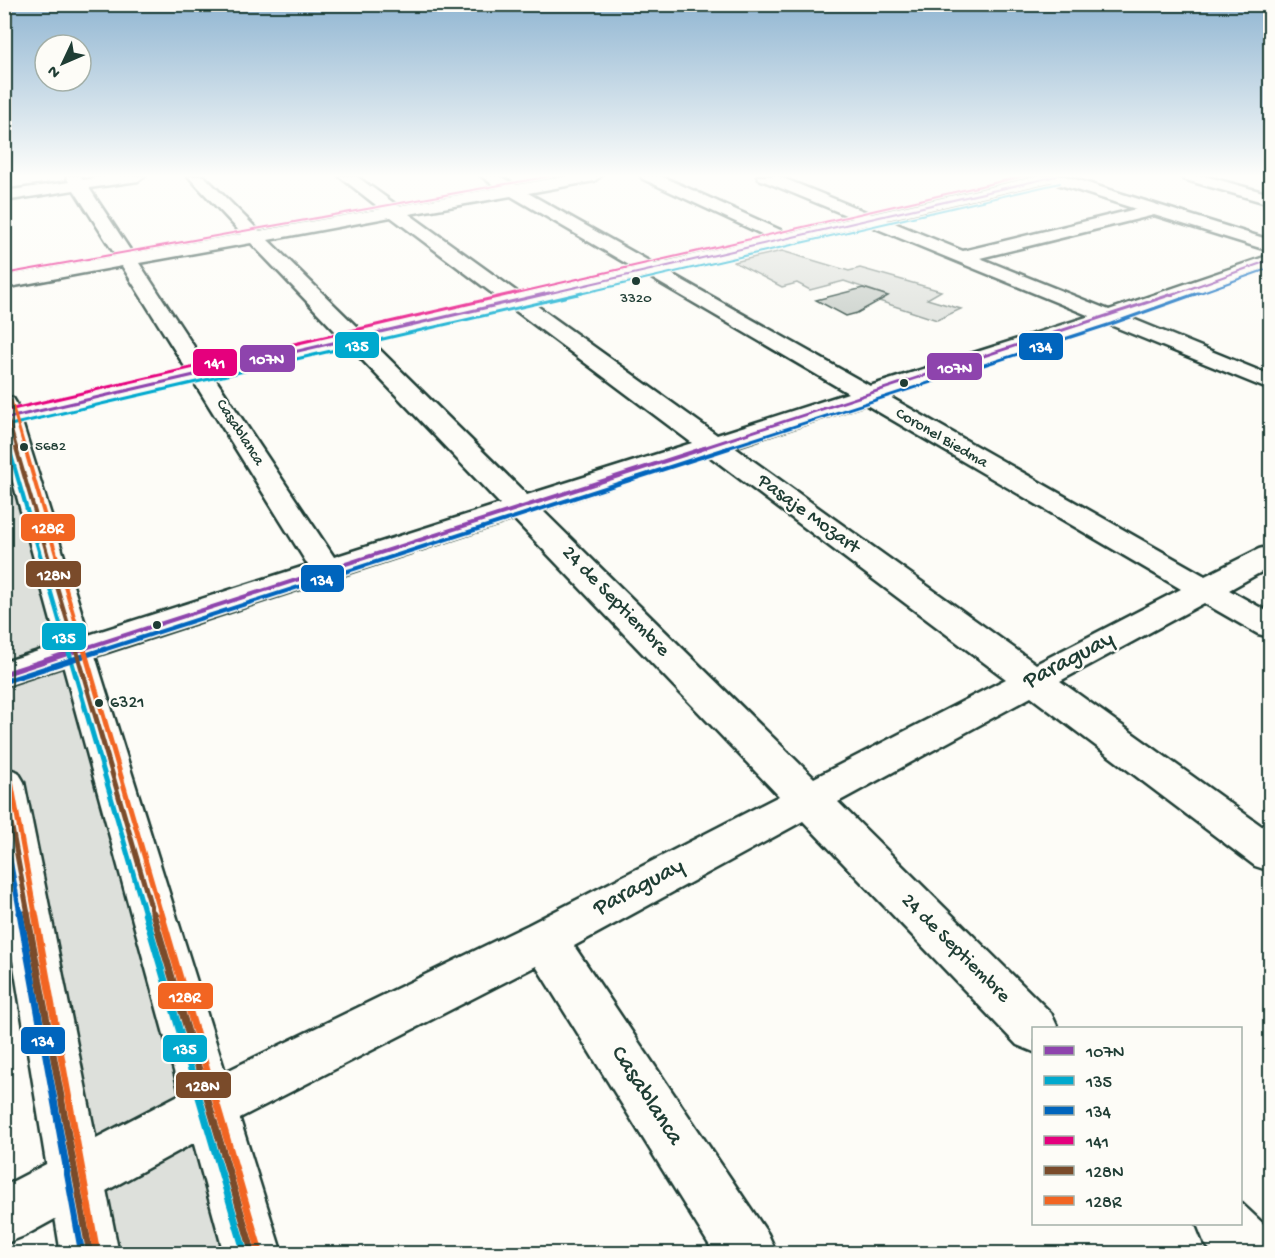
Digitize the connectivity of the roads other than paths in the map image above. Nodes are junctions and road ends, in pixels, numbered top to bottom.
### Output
1 (110, 235) edge
2 (253, 235) edge
3 (268, 235) edge
4 (426, 235) edge
5 (586, 235) edge
6 (777, 235) edge
7 (804, 235) edge
8 (908, 235) edge
9 (1053, 235) edge
10 (1234, 235) edge
11 (255, 237) junction
12 (786, 239) junction
13 (1270, 246) edge
14 (962, 257) junction
15 (127, 260) junction
16 (1270, 260) edge
17 (648, 270) junction
18 (4, 282) edge
19 (516, 301) junction
20 (1109, 317) junction
21 (355, 338) junction
22 (200, 374) junction
23 (1270, 382) edge
24 (866, 396) junction
25 (6, 414) edge
26 (712, 445) junction
27 (521, 507) junction
28 (1270, 555) edge
29 (327, 570) junction
30 (1205, 589) junction
31 (1270, 627) edge
32 (76, 650) junction
33 (4, 674) edge
34 (1032, 680) junction
35 (4, 782) edge
36 (807, 798) junction
37 (1270, 854) edge
38 (544, 939) junction
39 (1032, 1027) edge
40 (210, 1106) junction
41 (76, 1178) junction
42 (4, 1216) edge
43 (1226, 1225) edge
44 (90, 1254) edge
45 (253, 1254) edge
46 (748, 1254) edge
47 (1254, 1254) edge

1 - 15 street, Casablanca
2 - 11 street, 24 de Septiembre
3 - 11 street
4 - 19 street, Pasaje Mozart
5 - 17 street, Coronel Biedma
6 - 12 street
7 - 12 street
8 - 14 street
9 - 14 street
10 - 13 street
11 - 15 street
11 - 21 street, 24 de Septiembre
12 - 17 street
14 - 20 street
15 - 18 street
15 - 22 street, Casablanca
16 - 20 street
17 - 19 street
17 - 24 street, Coronel Biedma
19 - 21 street
19 - 26 street, Pasaje Mozart
20 - 23 street
20 - 24 street
21 - 22 street
21 - 27 street, 24 de Septiembre
22 - 25 street
22 - 29 street, Casablanca
24 - 26 street
24 - 30 street, Coronel Biedma
25 - 32 street
26 - 27 street
26 - 34 street, Pasaje Mozart
27 - 29 street
27 - 36 street, 24 de Septiembre
28 - 30 street, Paraguay
29 - 32 street
30 - 31 street, Coronel Biedma
30 - 34 street, Paraguay
32 - 33 street
32 - 40 street
34 - 36 street, Paraguay
34 - 37 street, Pasaje Mozart
35 - 41 street
36 - 38 street, Paraguay
36 - 39 street, 24 de Septiembre
38 - 40 street, Paraguay
38 - 46 street, Casablanca
40 - 41 street, Paraguay
40 - 45 street
41 - 42 street, Paraguay
41 - 44 street
43 - 47 street

